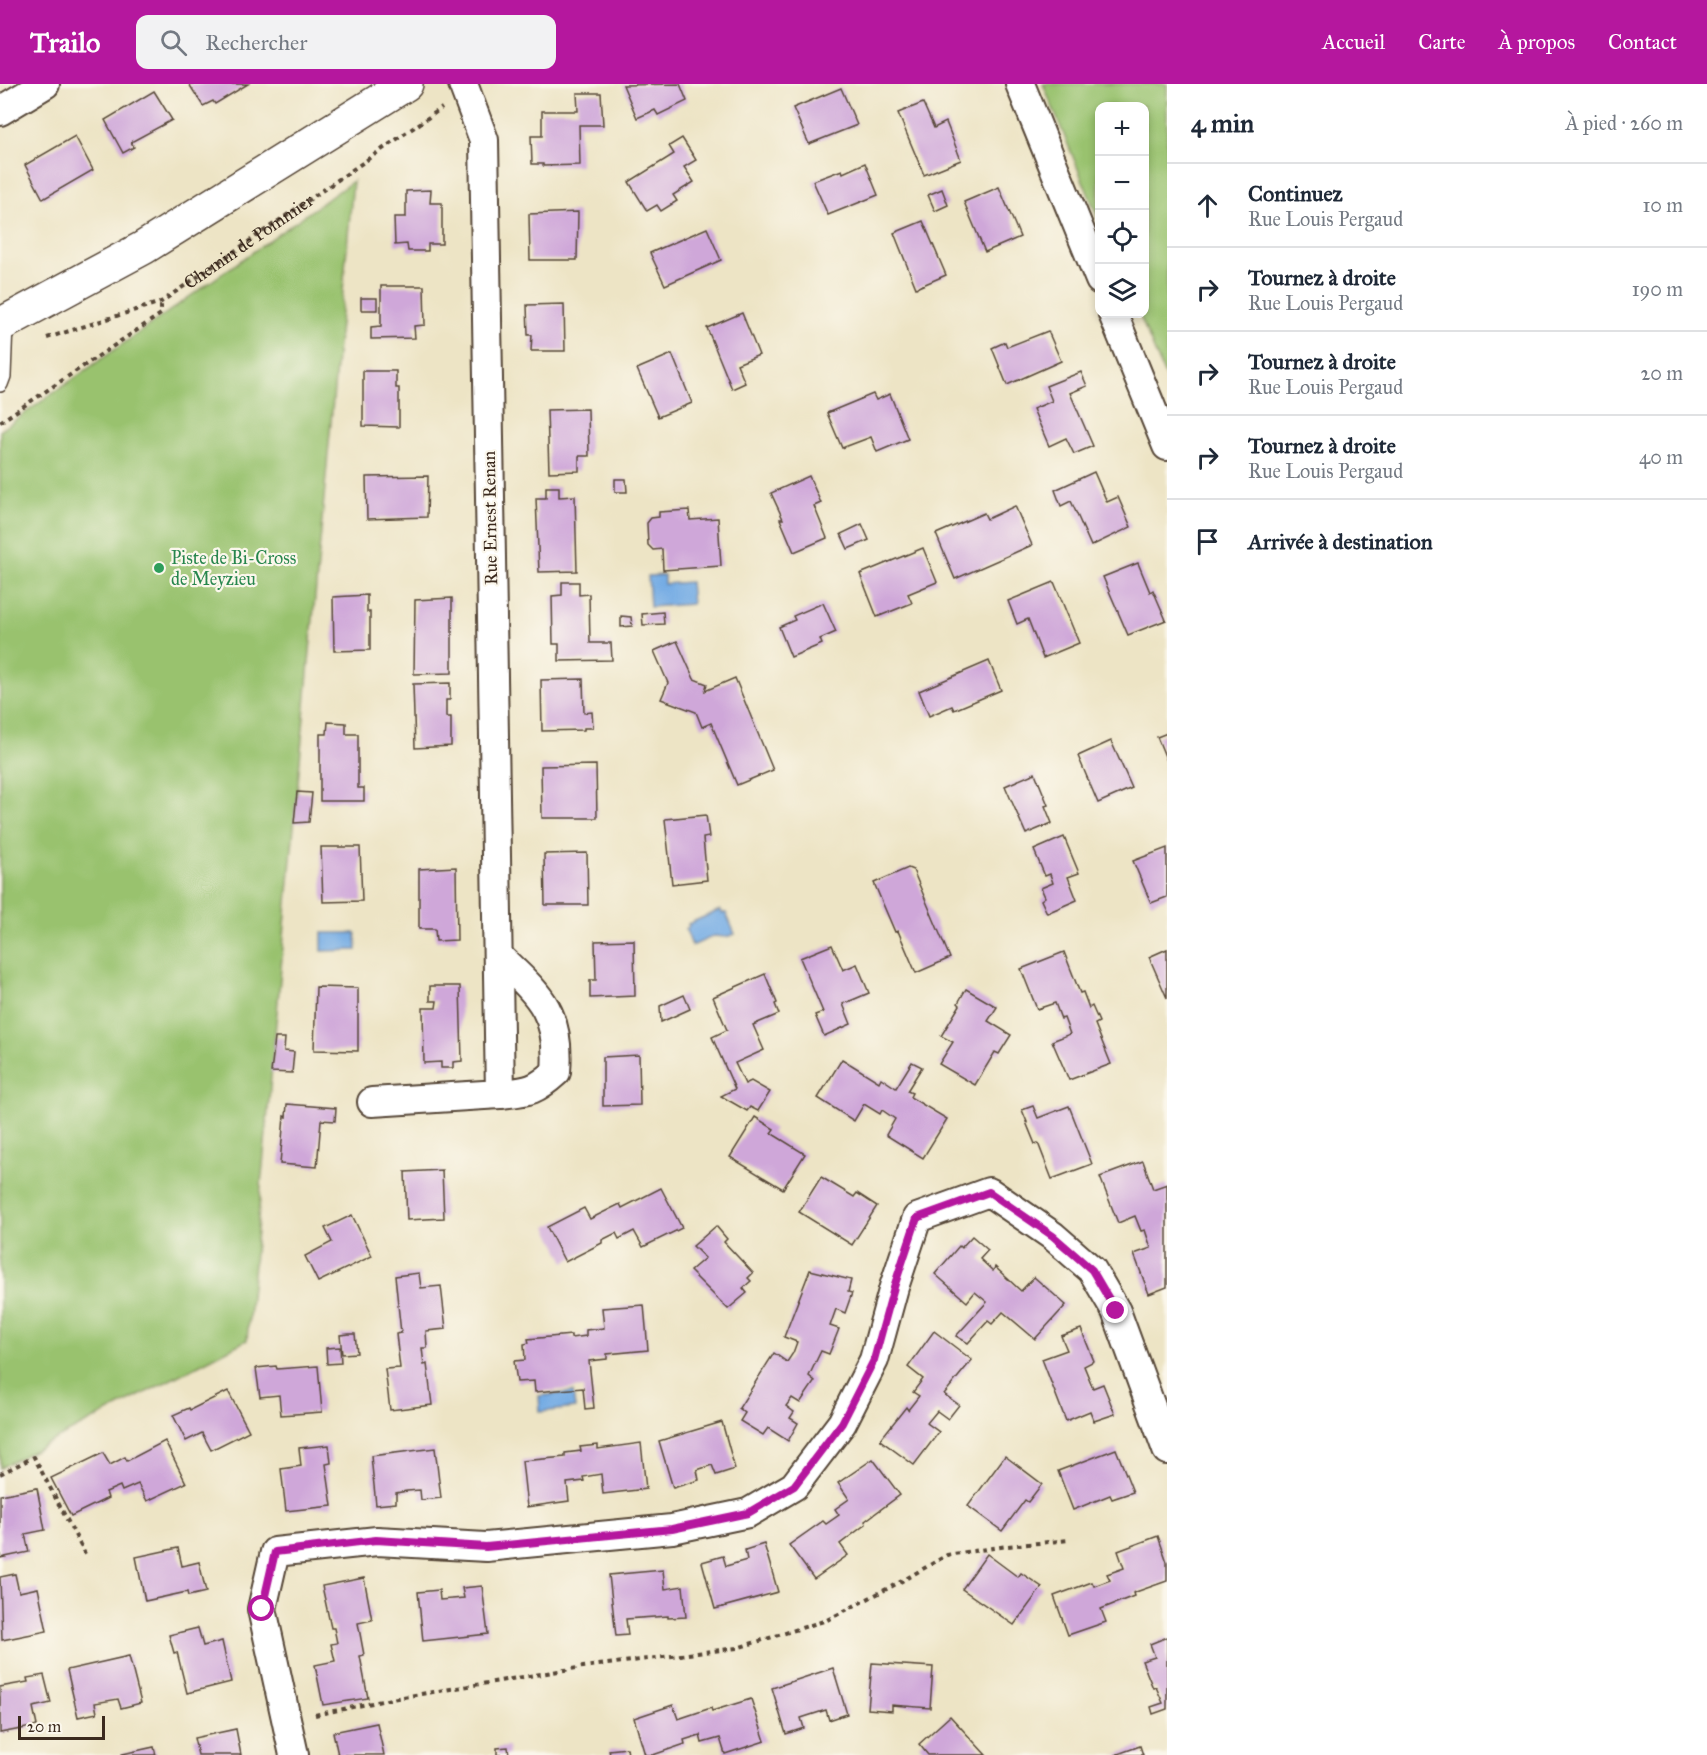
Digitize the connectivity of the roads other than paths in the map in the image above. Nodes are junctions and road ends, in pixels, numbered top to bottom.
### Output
1 (45, 84) edge
2 (406, 84) edge
3 (1020, 84) edge
4 (465, 88) edge
5 (0, 111) edge
6 (1095, 268) edge
7 (1115, 318) edge
8 (2, 324) edge
9 (0, 384) edge
10 (1166, 441) edge
11 (498, 956) junction
12 (500, 1094) junction
13 (372, 1102) dead end
14 (1167, 1450) edge
15 (294, 1755) edge

1 - 5 street
2 - 8 street
3 - 6 street
4 - 11 street, Rue Ernest Renan
7 - 10 street
8 - 9 lane
11 - 12 street, Rue Ernest Renan
11 - 12 street
12 - 13 street
14 - 15 street

